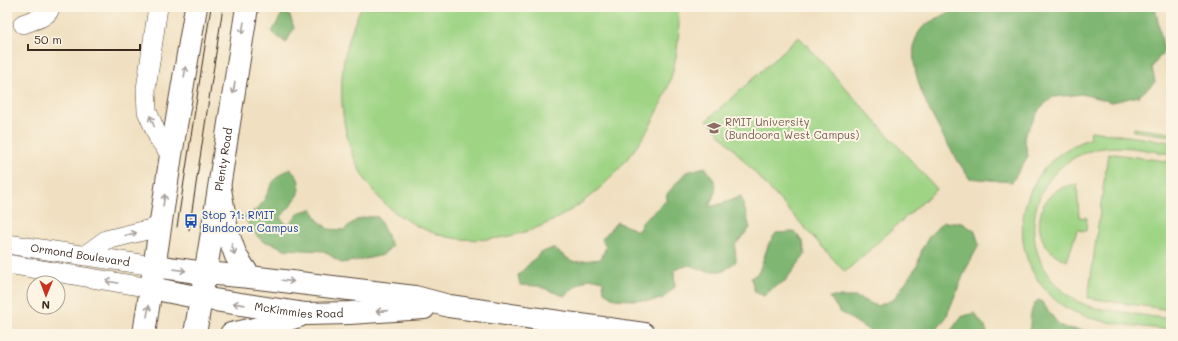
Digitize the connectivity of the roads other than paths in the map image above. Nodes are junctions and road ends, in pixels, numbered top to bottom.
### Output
1 (50, 7) edge
2 (157, 7) edge
3 (196, 7) edge
4 (247, 7) edge
5 (23, 24) dead end
6 (171, 155) junction
7 (219, 183) junction
8 (160, 227) junction
9 (12, 244) edge
10 (84, 256) junction
11 (154, 266) junction
12 (9, 268) edge
13 (205, 273) junction
14 (250, 277) junction
15 (151, 288) junction
16 (201, 298) junction
17 (449, 306) junction
18 (306, 314) junction
19 (144, 334) edge
20 (195, 334) edge
21 (231, 334) edge
22 (644, 334) edge

1 - 5 street
6 -> 2 street
6 -> 3 main road
4 -> 7 main road, Plenty Road
8 -> 6 main road
7 - 13 main road, Plenty Road
7 -> 14 main road
10 -> 8 street
8 - 11 main road
9 - 10 street, Ormond Boulevard
9 - 12 street
10 - 11 street, Ormond Boulevard
11 -> 13 main road, McKimmies Road
11 - 15 main road
15 -> 12 street, Ormond Boulevard
13 - 14 main road, McKimmies Road
13 - 16 main road, Plenty Road
14 -> 17 main road, McKimmies Road
15 - 16 main road, McKimmies Road
19 -> 15 main road
18 -> 16 main road, McKimmies Road
16 - 20 main road, Plenty Road
17 -> 18 main road, McKimmies Road
17 - 22 main road, McKimmies Road
18 - 21 main road

